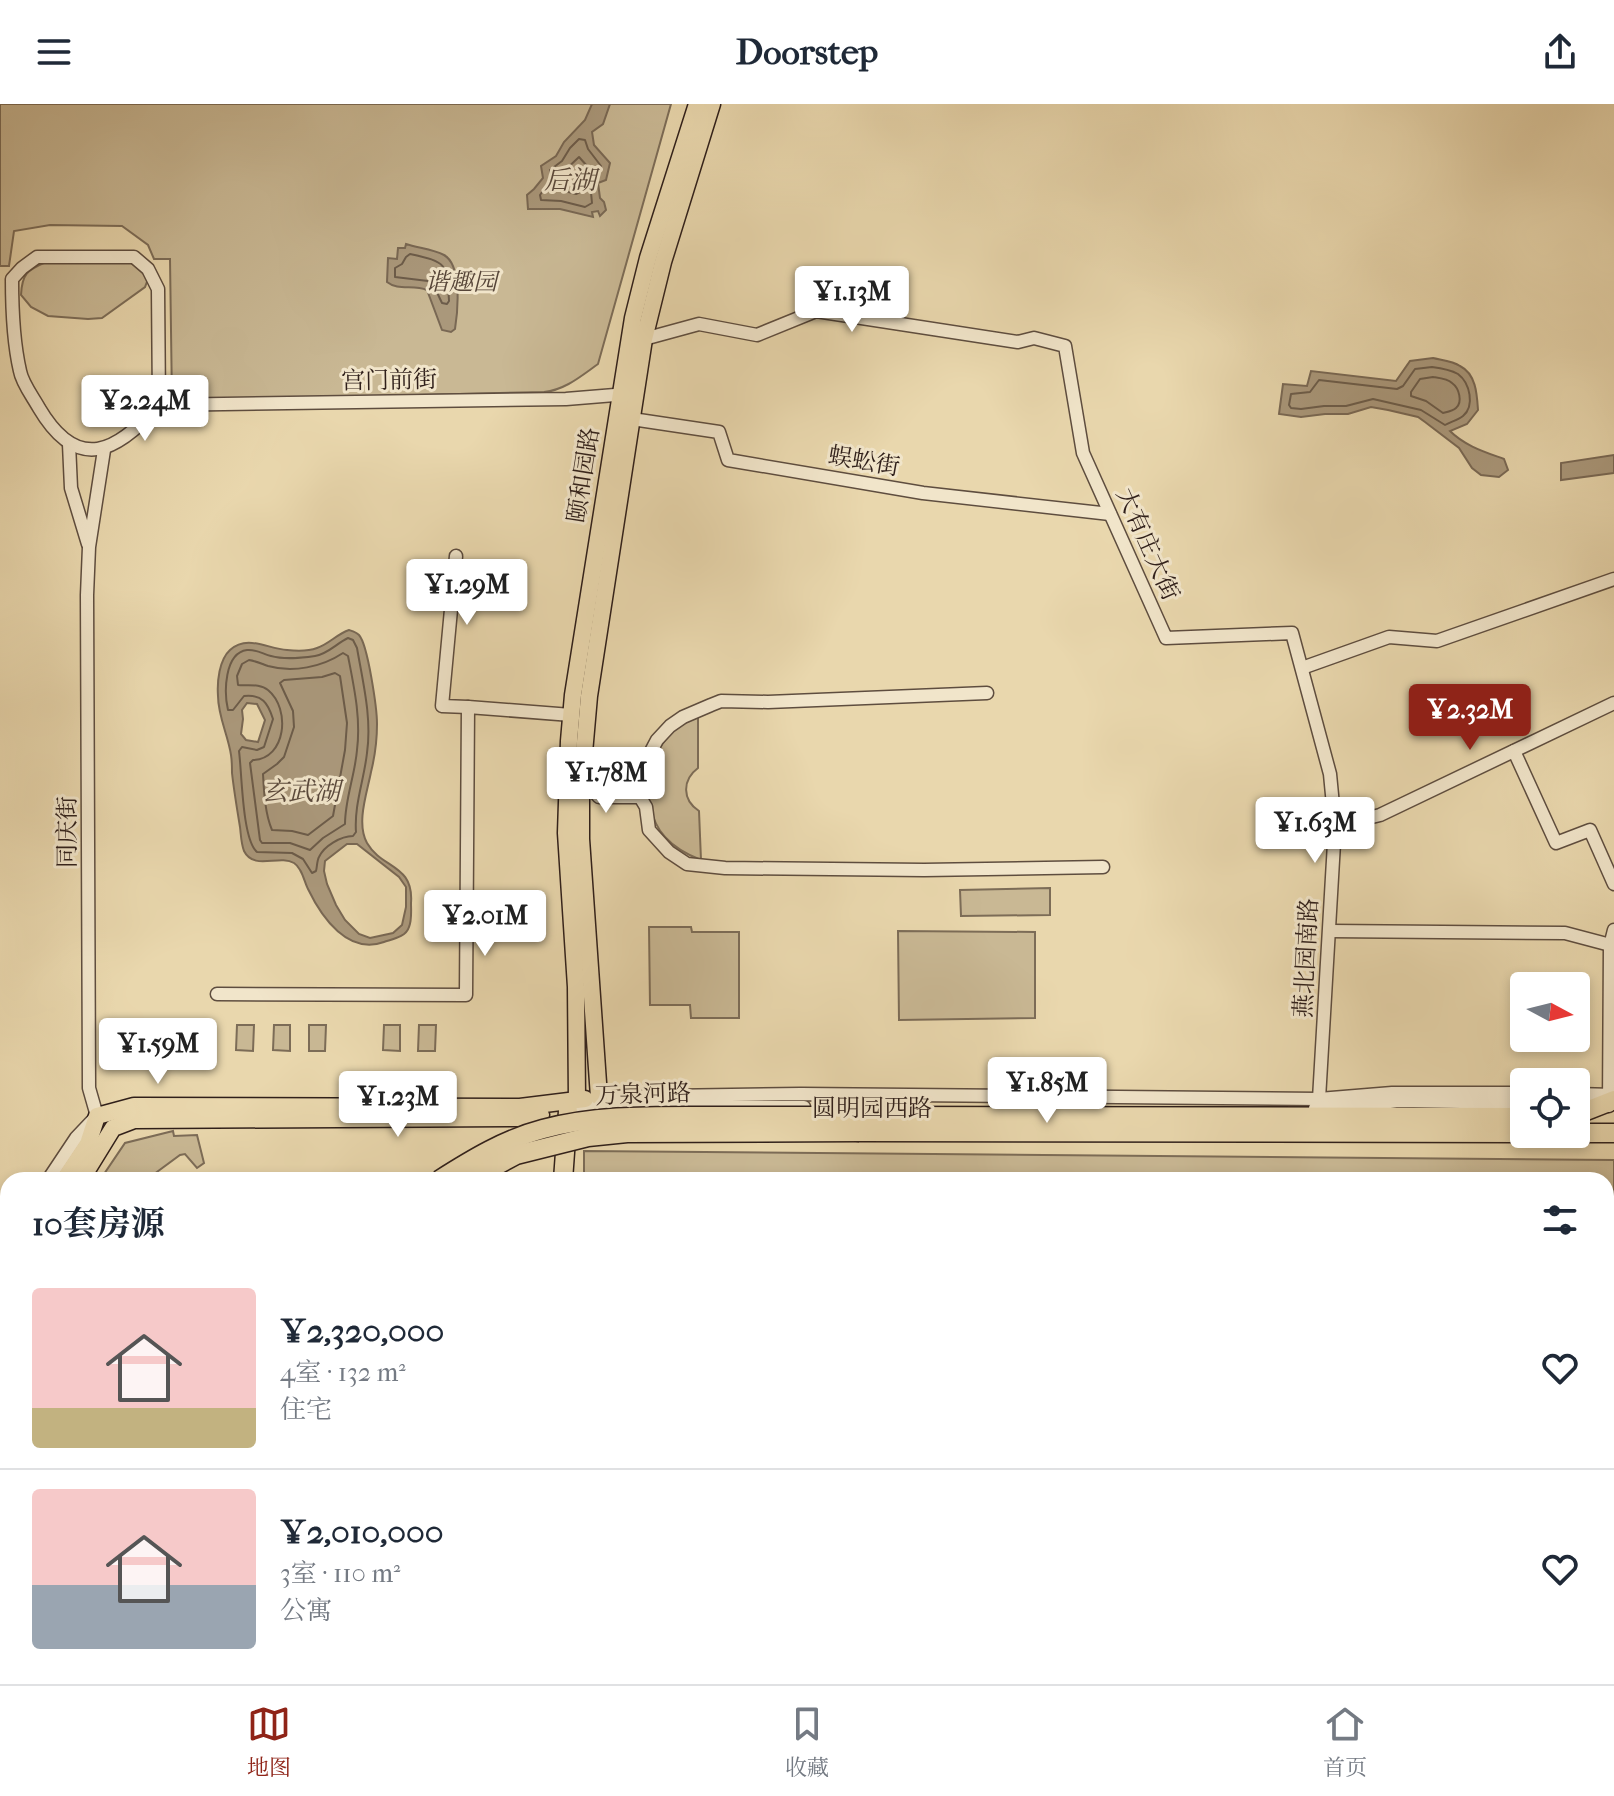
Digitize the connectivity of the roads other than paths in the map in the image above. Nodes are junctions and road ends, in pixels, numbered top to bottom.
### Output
1 (697, 104) edge
2 (712, 104) edge
3 (6, 280) edge
4 (0, 307) edge
5 (12, 315) junction
6 (644, 339) junction
7 (628, 394) junction
8 (159, 405) junction
9 (632, 419) junction
10 (69, 444) junction
11 (104, 450) junction
12 (1110, 514) junction
13 (89, 547) junction
14 (456, 556) dead end
15 (1614, 579) edge
16 (1292, 633) joint
17 (1302, 668) junction
18 (987, 693) dead end
19 (1614, 703) edge
20 (468, 707) junction
21 (571, 715) junction
22 (1514, 751) junction
23 (643, 772) junction
24 (585, 786) junction
25 (640, 797) junction
26 (1335, 826) junction
27 (1103, 867) dead end
28 (1614, 884) edge
29 (1614, 930) edge
30 (1330, 931) junction
31 (1612, 946) edge
32 (217, 994) dead end
33 (1510, 1093) edge
34 (599, 1097) junction
35 (1590, 1098) edge
36 (1319, 1099) junction
37 (1510, 1103) edge
38 (1590, 1103) edge
39 (1611, 1103) edge
40 (572, 1105) junction
41 (1590, 1111) edge
42 (97, 1116) junction
43 (1510, 1117) edge
44 (860, 1124) junction
45 (113, 1128) junction
46 (1510, 1133) edge
47 (1590, 1133) edge
48 (1614, 1133) edge
49 (53, 1172) edge
50 (69, 1172) edge
51 (86, 1172) edge
52 (452, 1172) edge
53 (485, 1172) edge
54 (564, 1172) edge

1 - 7 main road, 颐和园路
2 - 6 main road, 颐和园路
3 - 5 street
3 - 8 street
4 - 5 street
5 - 10 street
6 - 7 main road, 颐和园路
6 - 12 street, 大有庄大街
7 - 8 street, 宫门前街
7 - 9 main road, 颐和园路
7 - 21 main road, 颐和园路
8 - 11 street
9 - 12 street, 蜈蚣街
9 - 24 main road, 颐和园路
10 - 11 street
10 - 13 street
11 - 13 street
12 - 16 street, 大有庄大街
13 - 42 street, 同庆街
14 - 20 street
15 - 17 street
16 - 17 street, 燕北园南路
17 - 26 street, 燕北园南路
18 - 23 street
19 - 22 street
20 - 21 street
20 - 32 street
21 - 40 main road, 颐和园路
22 - 26 street
22 - 28 street
23 - 24 street
23 - 25 street
24 - 25 street
24 - 34 main road, 颐和园路
25 - 27 street
26 - 30 street, 燕北园南路
29 - 31 street
30 - 31 street
30 - 36 street, 燕北园南路
31 - 39 street
33 - 36 street, 圆明园西路
34 - 36 street, 圆明园西路
34 - 40 main road
35 - 39 street
37 - 40 street, 圆明园西路
38 - 39 street
39 - 41 highway
40 - 42 main road
40 - 45 main road
40 - 54 highway
42 - 45 street
42 - 49 street
42 - 50 main road
43 - 44 highway, 圆明园西路
44 - 46 highway, 圆明园西路
44 - 52 highway, 万泉河路, bridge
44 - 53 highway, 圆明园西路, bridge
45 - 51 main road
47 - 48 highway

